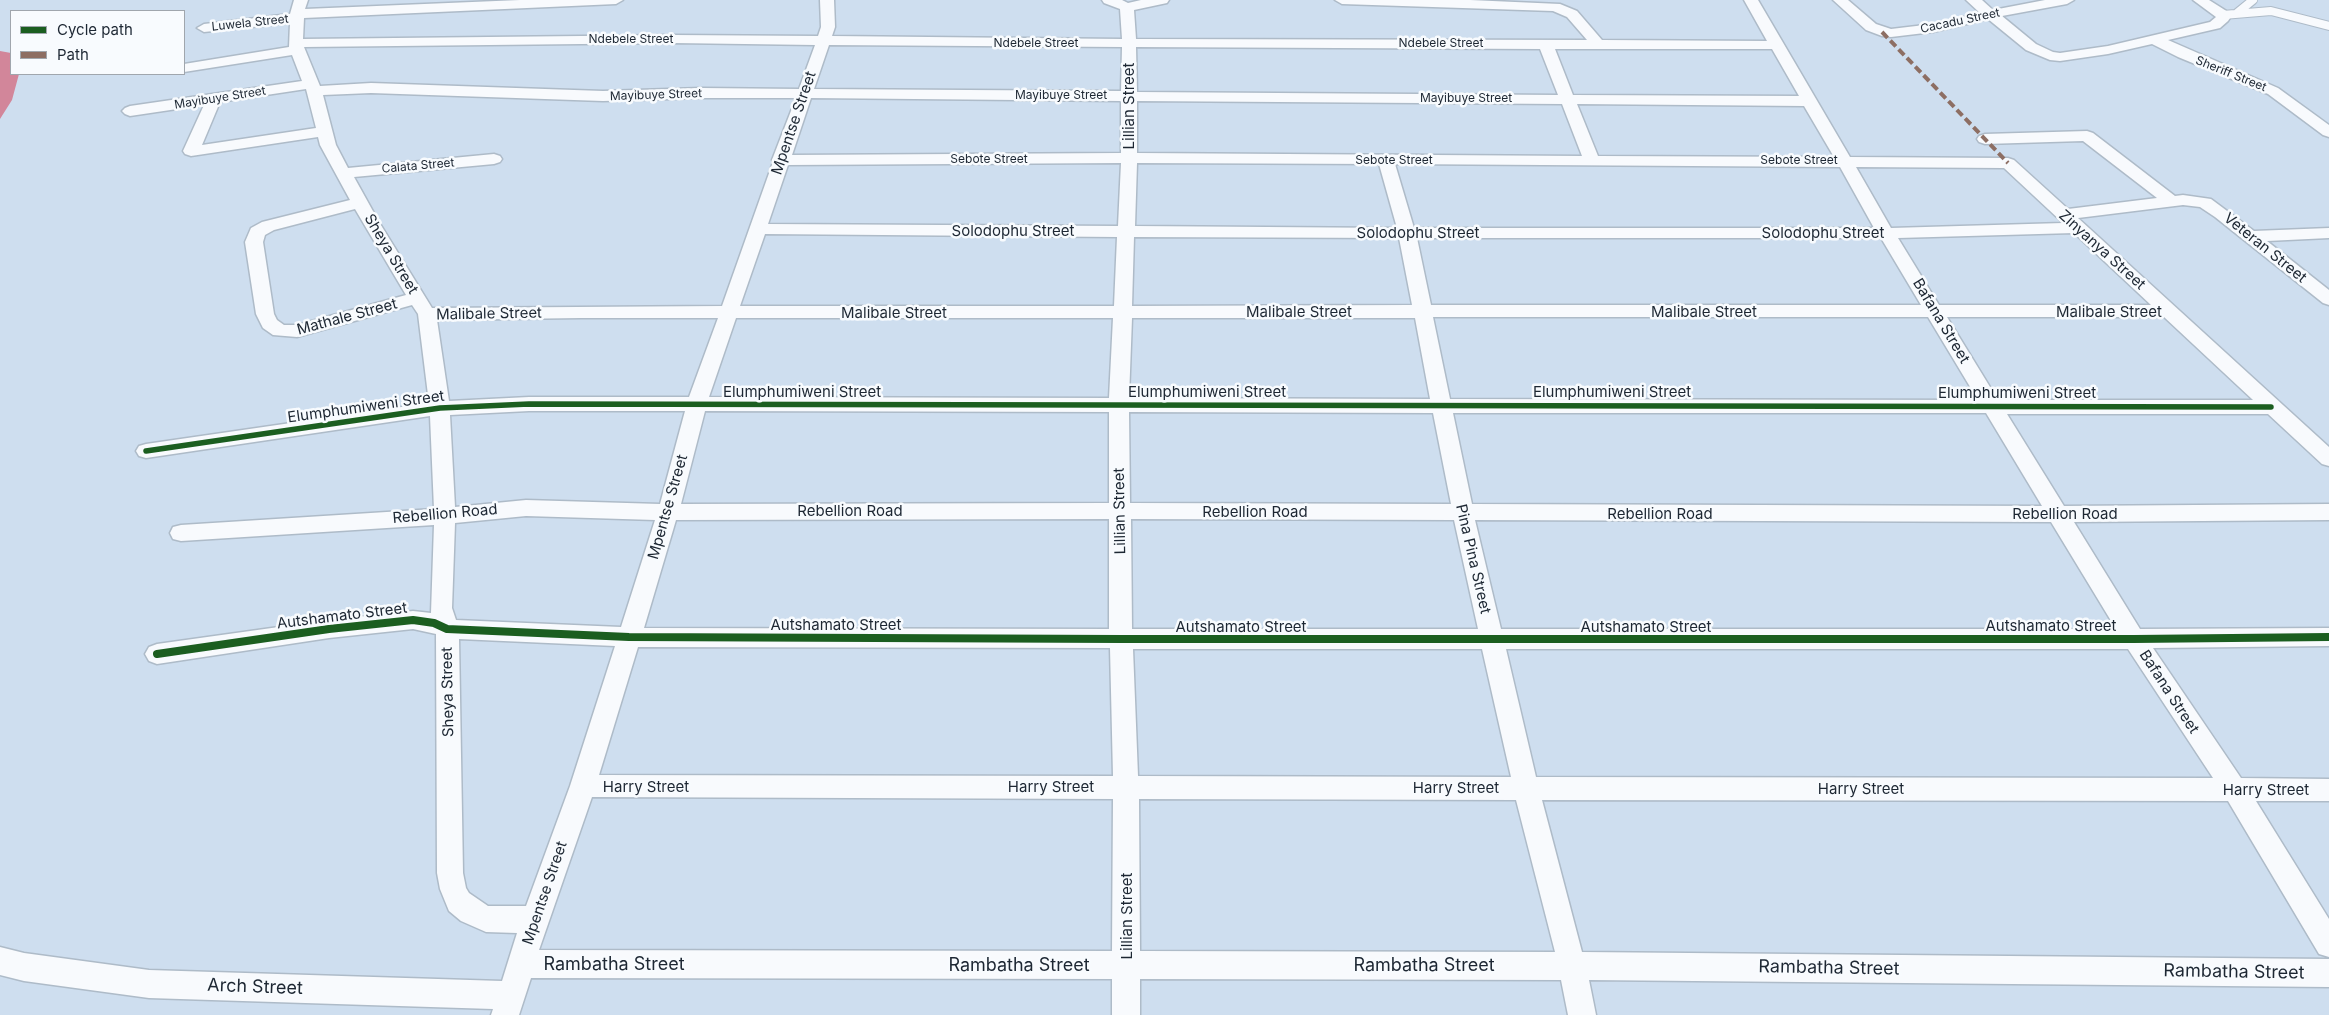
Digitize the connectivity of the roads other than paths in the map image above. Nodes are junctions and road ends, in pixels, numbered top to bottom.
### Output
1 (616, 0) edge
2 (827, 0) edge
3 (1162, 0) edge
4 (1342, 0) edge
5 (1751, 0) edge
6 (1840, 0) edge
7 (1973, 0) edge
8 (2067, 0) edge
9 (2200, 0) edge
10 (2253, 0) edge
11 (546, 1) edge
12 (1118, 3) edge
13 (298, 11) edge
14 (1992, 14) junction
15 (2230, 14) junction
16 (2329, 26) edge
17 (204, 28) dead end
18 (2154, 39) junction
19 (823, 41) junction
20 (1129, 43) junction
21 (1545, 43) junction
22 (1598, 44) junction
23 (1777, 45) junction
24 (296, 46) junction
25 (185, 68) edge
26 (313, 87) junction
27 (805, 94) junction
28 (1128, 96) junction
29 (214, 98) junction
30 (1566, 98) junction
31 (1808, 101) junction
32 (130, 111) dead end
33 (324, 131) junction
34 (2329, 132) edge
35 (1985, 139) dead end
36 (494, 158) dead end
37 (1129, 158) junction
38 (780, 160) junction
39 (1386, 160) junction
40 (1592, 160) junction
41 (1843, 160) junction
42 (2008, 163) joint
43 (343, 173) junction
44 (2171, 201) junction
45 (360, 203) junction
46 (2062, 215) junction
47 (2077, 228) junction
48 (759, 229) junction
49 (1128, 231) junction
50 (1407, 233) junction
51 (1886, 233) junction
52 (2329, 233) edge
53 (2251, 236) junction
54 (2329, 300) edge
55 (422, 306) junction
56 (2171, 311) junction
57 (730, 312) junction
58 (1424, 312) junction
59 (1937, 312) junction
60 (1122, 313) junction
61 (697, 404) junction
62 (1442, 404) junction
63 (1119, 405) junction
64 (1992, 405) junction
65 (2271, 407) junction
66 (440, 408) junction
67 (146, 451) dead end
68 (2329, 459) edge
69 (1119, 511) junction
70 (668, 512) junction
71 (2329, 512) edge
72 (1462, 513) junction
73 (2058, 514) junction
74 (445, 516) junction
75 (181, 533) dead end
76 (447, 629) junction
77 (629, 636) junction
78 (2329, 637) edge
79 (2134, 639) junction
80 (1121, 640) junction
81 (1492, 640) junction
82 (157, 654) dead end
83 (583, 786) junction
84 (1126, 787) junction
85 (1526, 788) junction
86 (2234, 790) junction
87 (2329, 790) edge
88 (535, 919) junction
89 (2329, 944) edge
90 (0, 961) edge
91 (520, 964) junction
92 (1127, 966) junction
93 (1572, 966) junction
94 (2329, 973) edge
95 (508, 1005) edge
96 (1126, 1015) edge
97 (1582, 1015) edge

1 - 11 street, Luwela Street
2 - 19 street, Mpentse Street
3 - 12 street
4 - 22 street
5 - 23 street, Bafana Street
6 - 14 street, Cacadu Street
7 - 14 street
8 - 14 street, Cacadu Street
9 - 15 street
10 - 15 lane
11 - 13 street, Luwela Street
12 - 20 street, Lillian Street
13 - 17 street, Luwela Street
13 - 24 street, Sheya Street
14 - 18 street
15 - 16 lane
15 - 18 street
18 - 34 street, Sheriff Street
19 - 20 street, Ndebele Street
19 - 24 street, Ndebele Street
19 - 27 street, Mpentse Street
20 - 21 street, Ndebele Street
20 - 28 street, Lillian Street
21 - 22 street, Ndebele Street
21 - 30 street
22 - 23 street, Ndebele Street
23 - 31 street, Bafana Street
24 - 25 street, Ndebele Street
24 - 26 street, Sheya Street
26 - 27 street, Mayibuye Street
26 - 29 street, Mayibuye Street
26 - 33 street, Sheya Street
27 - 28 street, Mayibuye Street
27 - 38 street, Mpentse Street
28 - 30 street, Mayibuye Street
28 - 37 street, Lillian Street
29 - 32 street, Mayibuye Street
29 - 33 street
30 - 31 street, Mayibuye Street
30 - 40 street
31 - 41 street, Bafana Street
33 - 43 street, Sheya Street
35 - 44 street
36 - 43 street, Calata Street
37 - 38 street, Sebote Street
37 - 39 street, Sebote Street
37 - 49 street, Lillian Street
38 - 48 street, Mpentse Street
39 - 40 street, Sebote Street
39 - 50 street, Pina Pina Street
40 - 41 street, Sebote Street
41 - 42 street, Sebote Street
41 - 51 street, Bafana Street
42 - 46 street, Zinyanya Street
43 - 45 street, Sheya Street
44 - 46 street
44 - 53 street, Veteran Street
45 - 55 street, Sheya Street
45 - 55 street, Mathale Street
46 - 47 street, Zinyanya Street
47 - 51 street, Solodophu Street
47 - 56 street, Zinyanya Street
48 - 49 street, Solodophu Street
48 - 57 street, Mpentse Street
49 - 50 street, Solodophu Street
49 - 60 street, Lillian Street
50 - 51 street, Solodophu Street
50 - 58 street, Pina Pina Street
51 - 59 street, Bafana Street
52 - 53 street
53 - 54 street, Veteran Street
55 - 57 street, Malibale Street
55 - 66 street, Sheya Street
56 - 59 street, Malibale Street
56 - 65 street, Zinyanya Street
57 - 60 street, Malibale Street
57 - 61 street, Mpentse Street
58 - 59 street, Malibale Street
58 - 60 street, Malibale Street
58 - 62 street, Pina Pina Street
59 - 64 street, Bafana Street
60 - 63 street, Lillian Street
61 - 63 street, Elumphumiweni Street
61 - 66 street, Elumphumiweni Street
61 - 70 street, Mpentse Street
62 - 63 street, Elumphumiweni Street
62 - 64 street, Elumphumiweni Street
62 - 72 street, Pina Pina Street
63 - 69 street, Lillian Street
64 - 65 street, Elumphumiweni Street
64 - 73 street, Bafana Street
65 - 68 street, Zinyanya Street
66 - 67 street, Elumphumiweni Street
66 - 74 street, Sheya Street
69 - 70 street, Rebellion Road
69 - 72 street, Rebellion Road
69 - 80 street, Lillian Street
70 - 74 street, Rebellion Road
70 - 77 street, Mpentse Street
71 - 73 street, Rebellion Road
72 - 73 street, Rebellion Road
72 - 81 street, Pina Pina Street
73 - 79 street, Bafana Street
74 - 75 street, Rebellion Road
74 - 76 street, Sheya Street
76 - 77 street, Autshamato Street
76 - 82 street, Autshamato Street
76 - 88 street, Sheya Street
77 - 80 street, Autshamato Street
77 - 83 street, Mpentse Street
78 - 79 street, Autshamato Street
79 - 81 street, Autshamato Street
79 - 86 street, Bafana Street
80 - 81 street, Autshamato Street
80 - 84 street, Lillian Street
81 - 85 street, Pina Pina Street
83 - 84 street, Harry Street
83 - 88 street, Mpentse Street
84 - 85 street, Harry Street
84 - 92 street, Lillian Street
85 - 86 street, Harry Street
85 - 93 street, Pina Pina Street
86 - 87 street, Harry Street
86 - 89 street, Bafana Street
88 - 91 street, Mpentse Street
90 - 95 street, Arch Street
91 - 92 street, Rambatha Street
91 - 95 street, Mpentse Street
92 - 93 street, Rambatha Street
92 - 96 street, Lillian Street
93 - 94 street, Rambatha Street
93 - 97 street, Pina Pina Street

